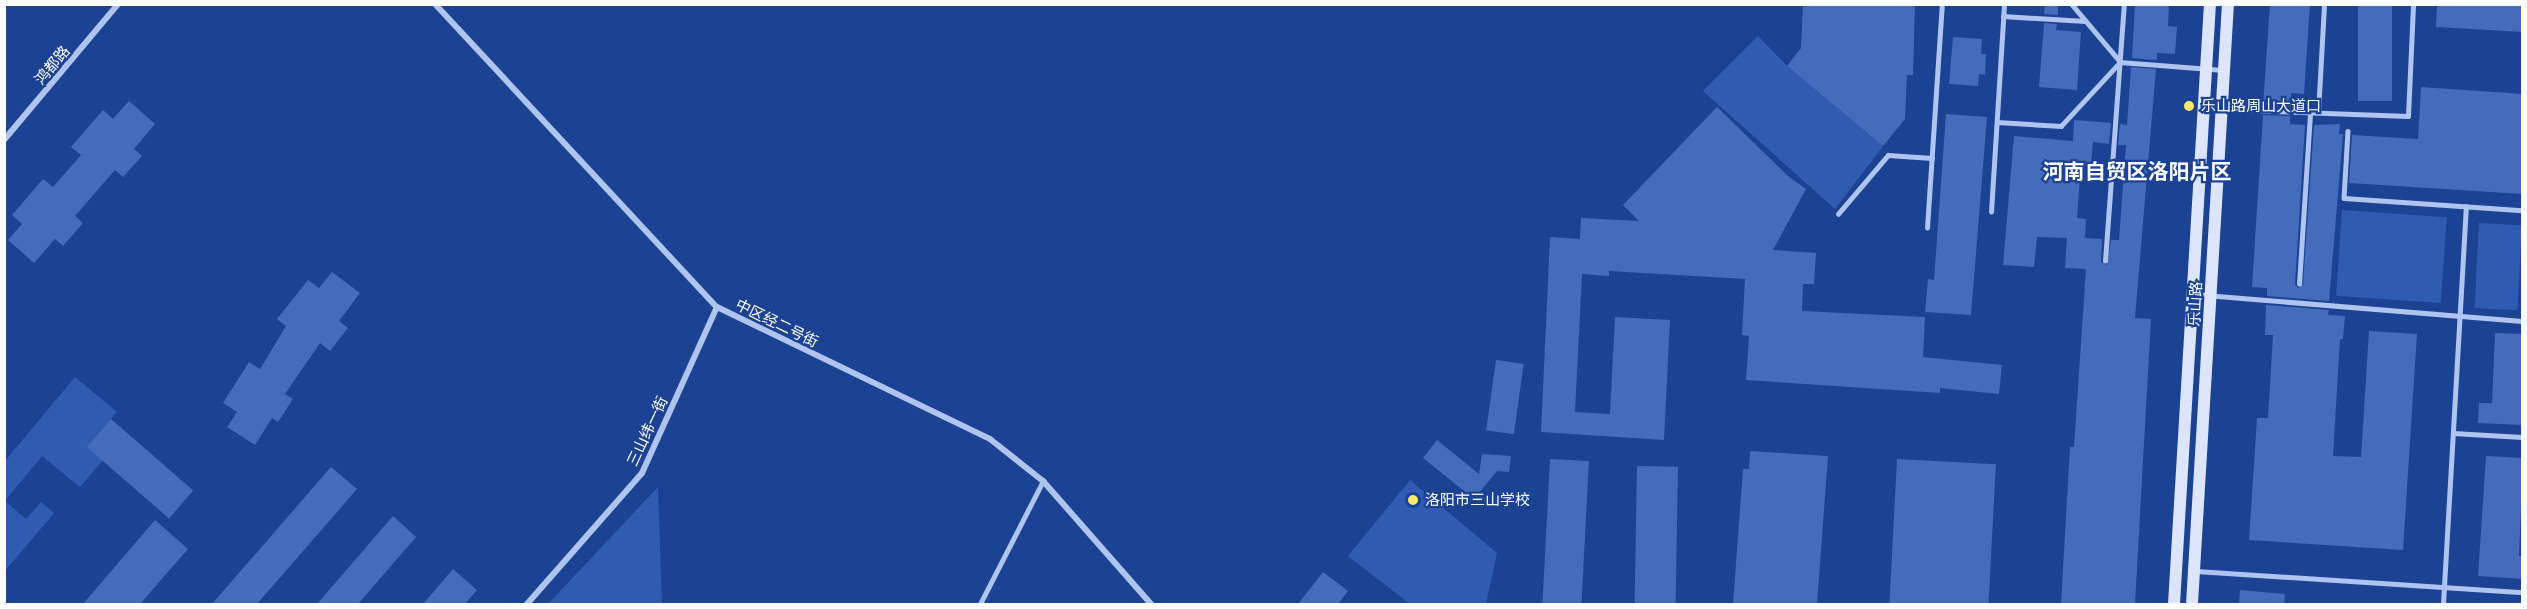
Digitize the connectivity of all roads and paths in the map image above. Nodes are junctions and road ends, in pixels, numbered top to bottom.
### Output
1 (118, 4) edge
2 (435, 4) edge
3 (1942, 4) edge
4 (2004, 4) edge
5 (2072, 4) edge
6 (2124, 4) edge
7 (2210, 4) edge
8 (2228, 4) edge
9 (2324, 4) edge
10 (2413, 4) edge
11 (2003, 16) junction
12 (2085, 21) junction
13 (2120, 62) junction
14 (2206, 69) junction
15 (2223, 70) junction
16 (2221, 109) junction
17 (2310, 113) junction
18 (2318, 113) junction
19 (1996, 122) junction
20 (2348, 132) dead end
21 (4, 140) edge
22 (1932, 158) junction
23 (2466, 207) junction
24 (2523, 210) edge
25 (1991, 212) dead end
26 (1838, 214) dead end
27 (1927, 228) dead end
28 (2105, 261) dead end
29 (2299, 284) dead end
30 (2193, 294) junction
31 (2210, 295) junction
32 (717, 307) junction
33 (2460, 315) junction
34 (2523, 321) edge
35 (2453, 433) junction
36 (2523, 437) edge
37 (1043, 482) junction
38 (2194, 570) junction
39 (2444, 587) junction
40 (2523, 592) edge
41 (527, 604) edge
42 (980, 604) edge
43 (1151, 604) edge
44 (2174, 604) edge
45 (2192, 604) edge
46 (2443, 604) edge

1 - 21 street, 鸿都路
2 - 32 street, 中区经二号街
3 - 22 lane
4 - 11 lane
5 - 12 lane
6 - 13 lane
7 - 14 main road, 乐山路
8 - 15 main road, 乐山路
9 - 18 lane
10 - 18 lane
11 - 12 lane
11 - 19 lane
12 - 13 lane
13 - 14 lane
13 - 19 lane
13 - 28 lane
14 - 15 lane
14 - 30 main road, 乐山路
15 - 16 main road, 乐山路
16 - 17 lane
16 - 31 main road, 乐山路
17 - 18 lane
17 - 29 lane
19 - 25 lane
20 - 23 lane
22 - 26 lane
22 - 27 lane
23 - 24 lane
23 - 33 lane
30 - 31 lane
30 - 44 main road, 乐山路
31 - 33 lane
31 - 38 main road, 乐山路
32 - 37 street, 中区经二号街
32 - 41 street, 三山纬一街
33 - 34 lane
33 - 35 lane
35 - 36 lane
35 - 39 lane
37 - 42 lane
37 - 43 street, 中区经二号街
38 - 39 lane
38 - 45 main road, 乐山路
39 - 40 lane
39 - 46 lane

